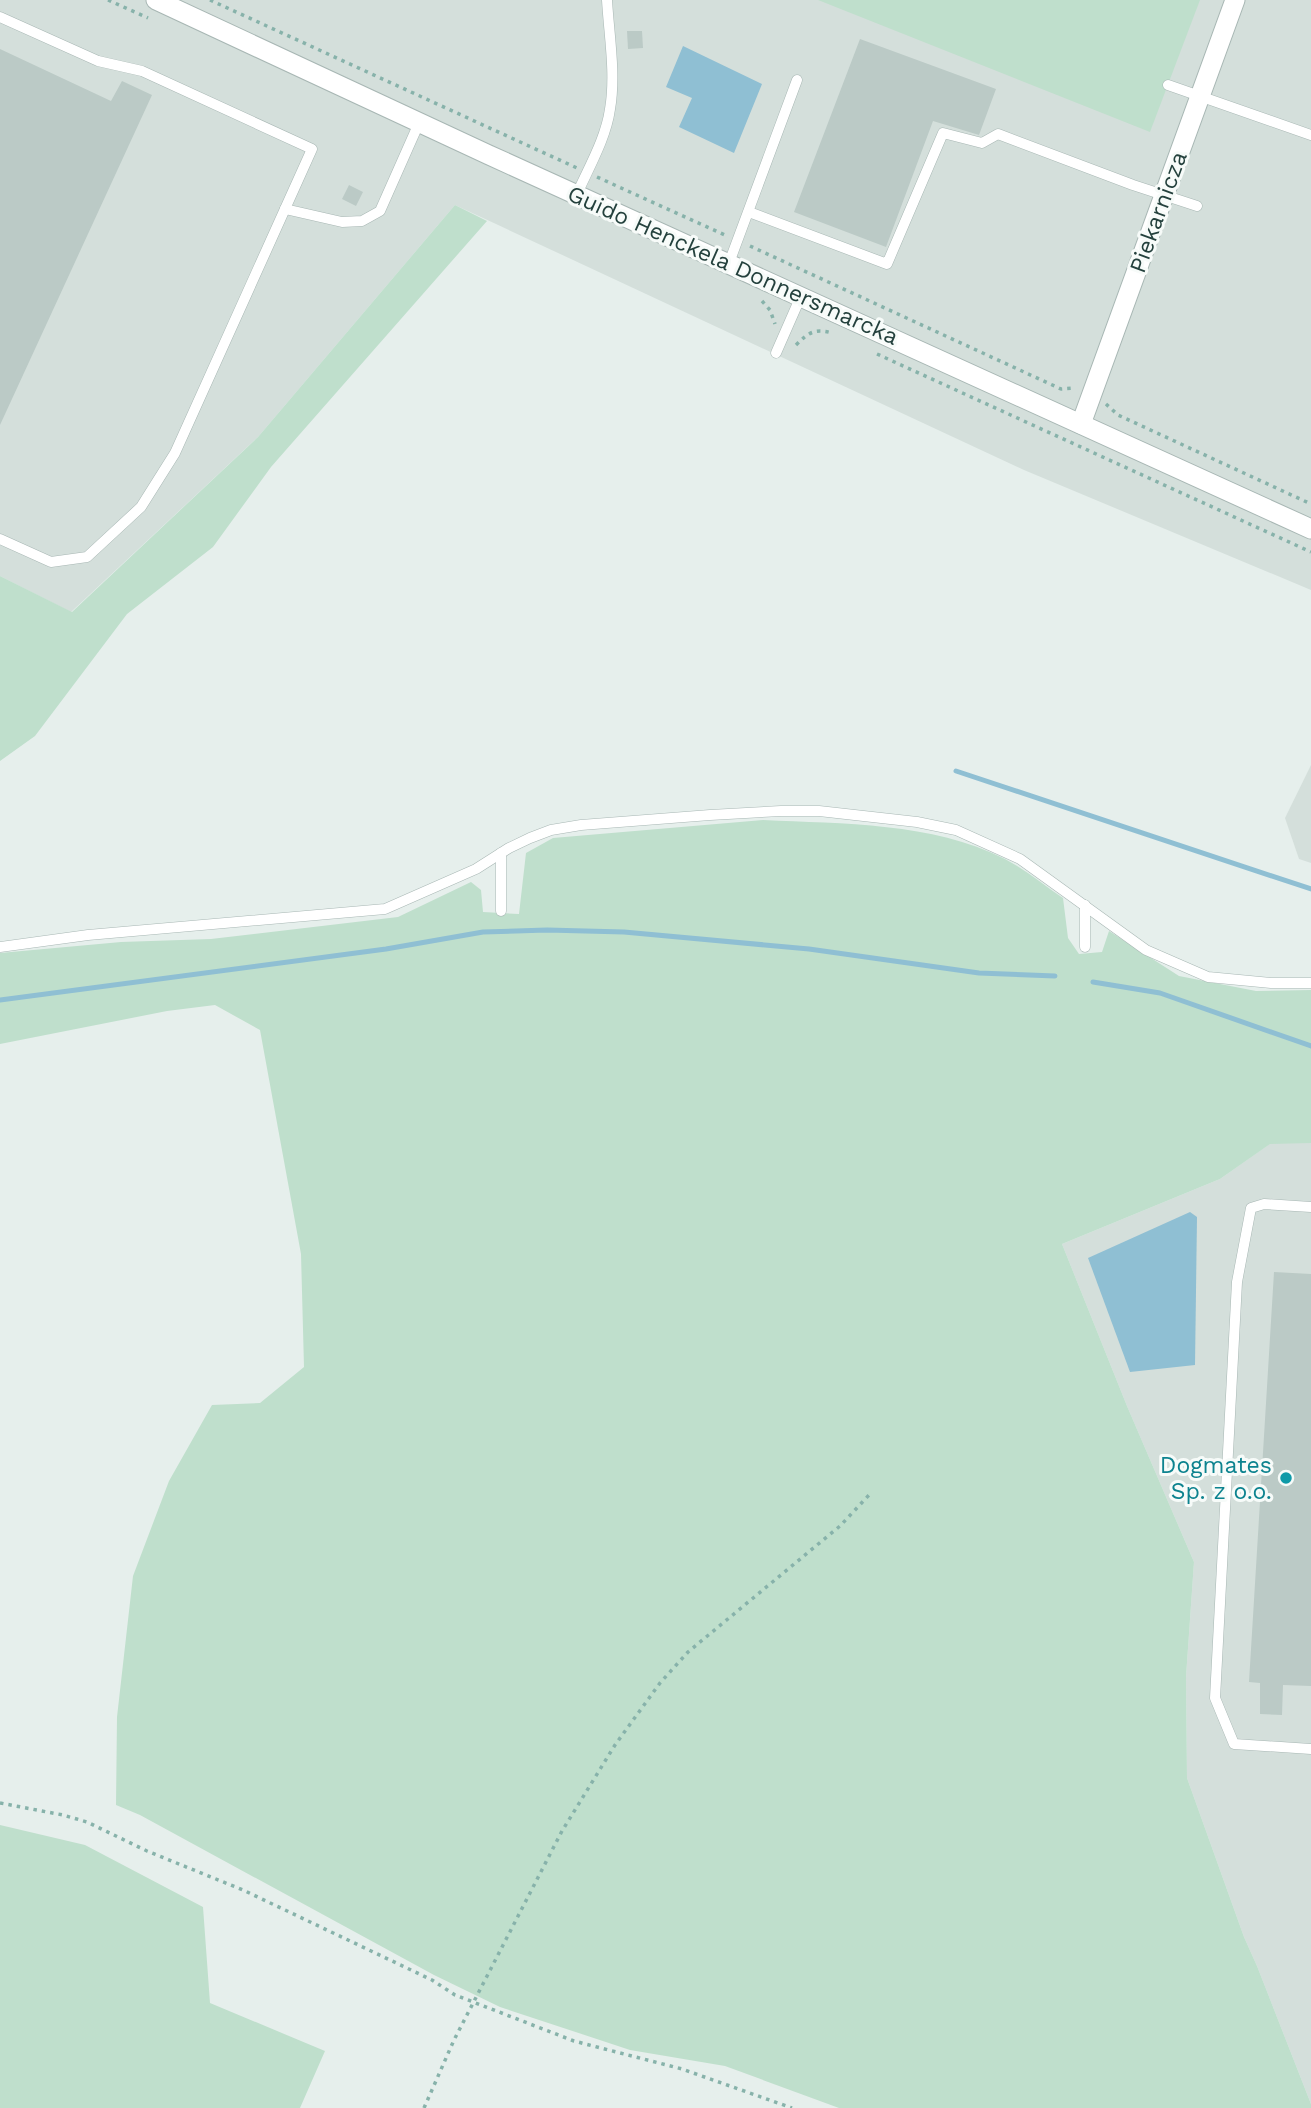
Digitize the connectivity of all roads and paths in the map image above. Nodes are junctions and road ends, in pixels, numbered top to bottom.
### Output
1 (156, 0) edge
2 (210, 0) edge
3 (607, 0) edge
4 (1235, 0) edge
5 (179, 5) edge
6 (0, 17) edge
7 (797, 80) dead end
8 (1168, 85) dead end
9 (1200, 96) junction
10 (419, 123) junction
11 (1311, 135) edge
12 (587, 172) junction
13 (577, 194) junction
14 (1165, 194) junction
15 (1197, 206) dead end
16 (285, 209) junction
17 (749, 212) junction
18 (738, 241) junction
19 (730, 263) junction
20 (801, 296) junction
21 (776, 353) dead end
22 (1077, 388) dead end
23 (1103, 401) dead end
24 (1081, 424) junction
25 (1311, 504) edge
26 (1311, 529) edge
27 (0, 539) edge
28 (501, 853) junction
29 (1085, 905) junction
30 (500, 911) dead end
31 (0, 947) edge
32 (1085, 947) dead end
33 (1311, 983) edge
34 (1311, 1207) edge
35 (869, 1495) dead end
36 (1311, 1749) edge
37 (0, 1803) edge
38 (474, 2003) junction
39 (424, 2108) edge
40 (792, 2108) edge

1 - 5 street, Guido Henckela Donnersmarcka
2 - 12 path
3 - 12 lane
4 - 9 street, Piekarnicza
5 - 10 street, Guido Henckela Donnersmarcka
6 - 16 lane
7 - 17 lane
8 - 9 lane
9 - 11 lane
9 - 14 street, Piekarnicza
10 - 13 street, Guido Henckela Donnersmarcka
10 - 16 lane
12 - 13 lane
12 - 18 path
13 - 19 street, Guido Henckela Donnersmarcka
14 - 15 lane
14 - 17 lane
14 - 24 street, Piekarnicza
16 - 27 lane
17 - 18 lane
18 - 19 lane
18 - 22 path
19 - 20 street, Guido Henckela Donnersmarcka
20 - 21 lane
20 - 24 street, Guido Henckela Donnersmarcka
23 - 25 path
24 - 26 street, Guido Henckela Donnersmarcka
28 - 29 lane
28 - 30 lane
28 - 31 lane
29 - 32 lane
29 - 33 lane
34 - 36 lane
35 - 38 path
37 - 38 path
38 - 39 path
38 - 40 path

